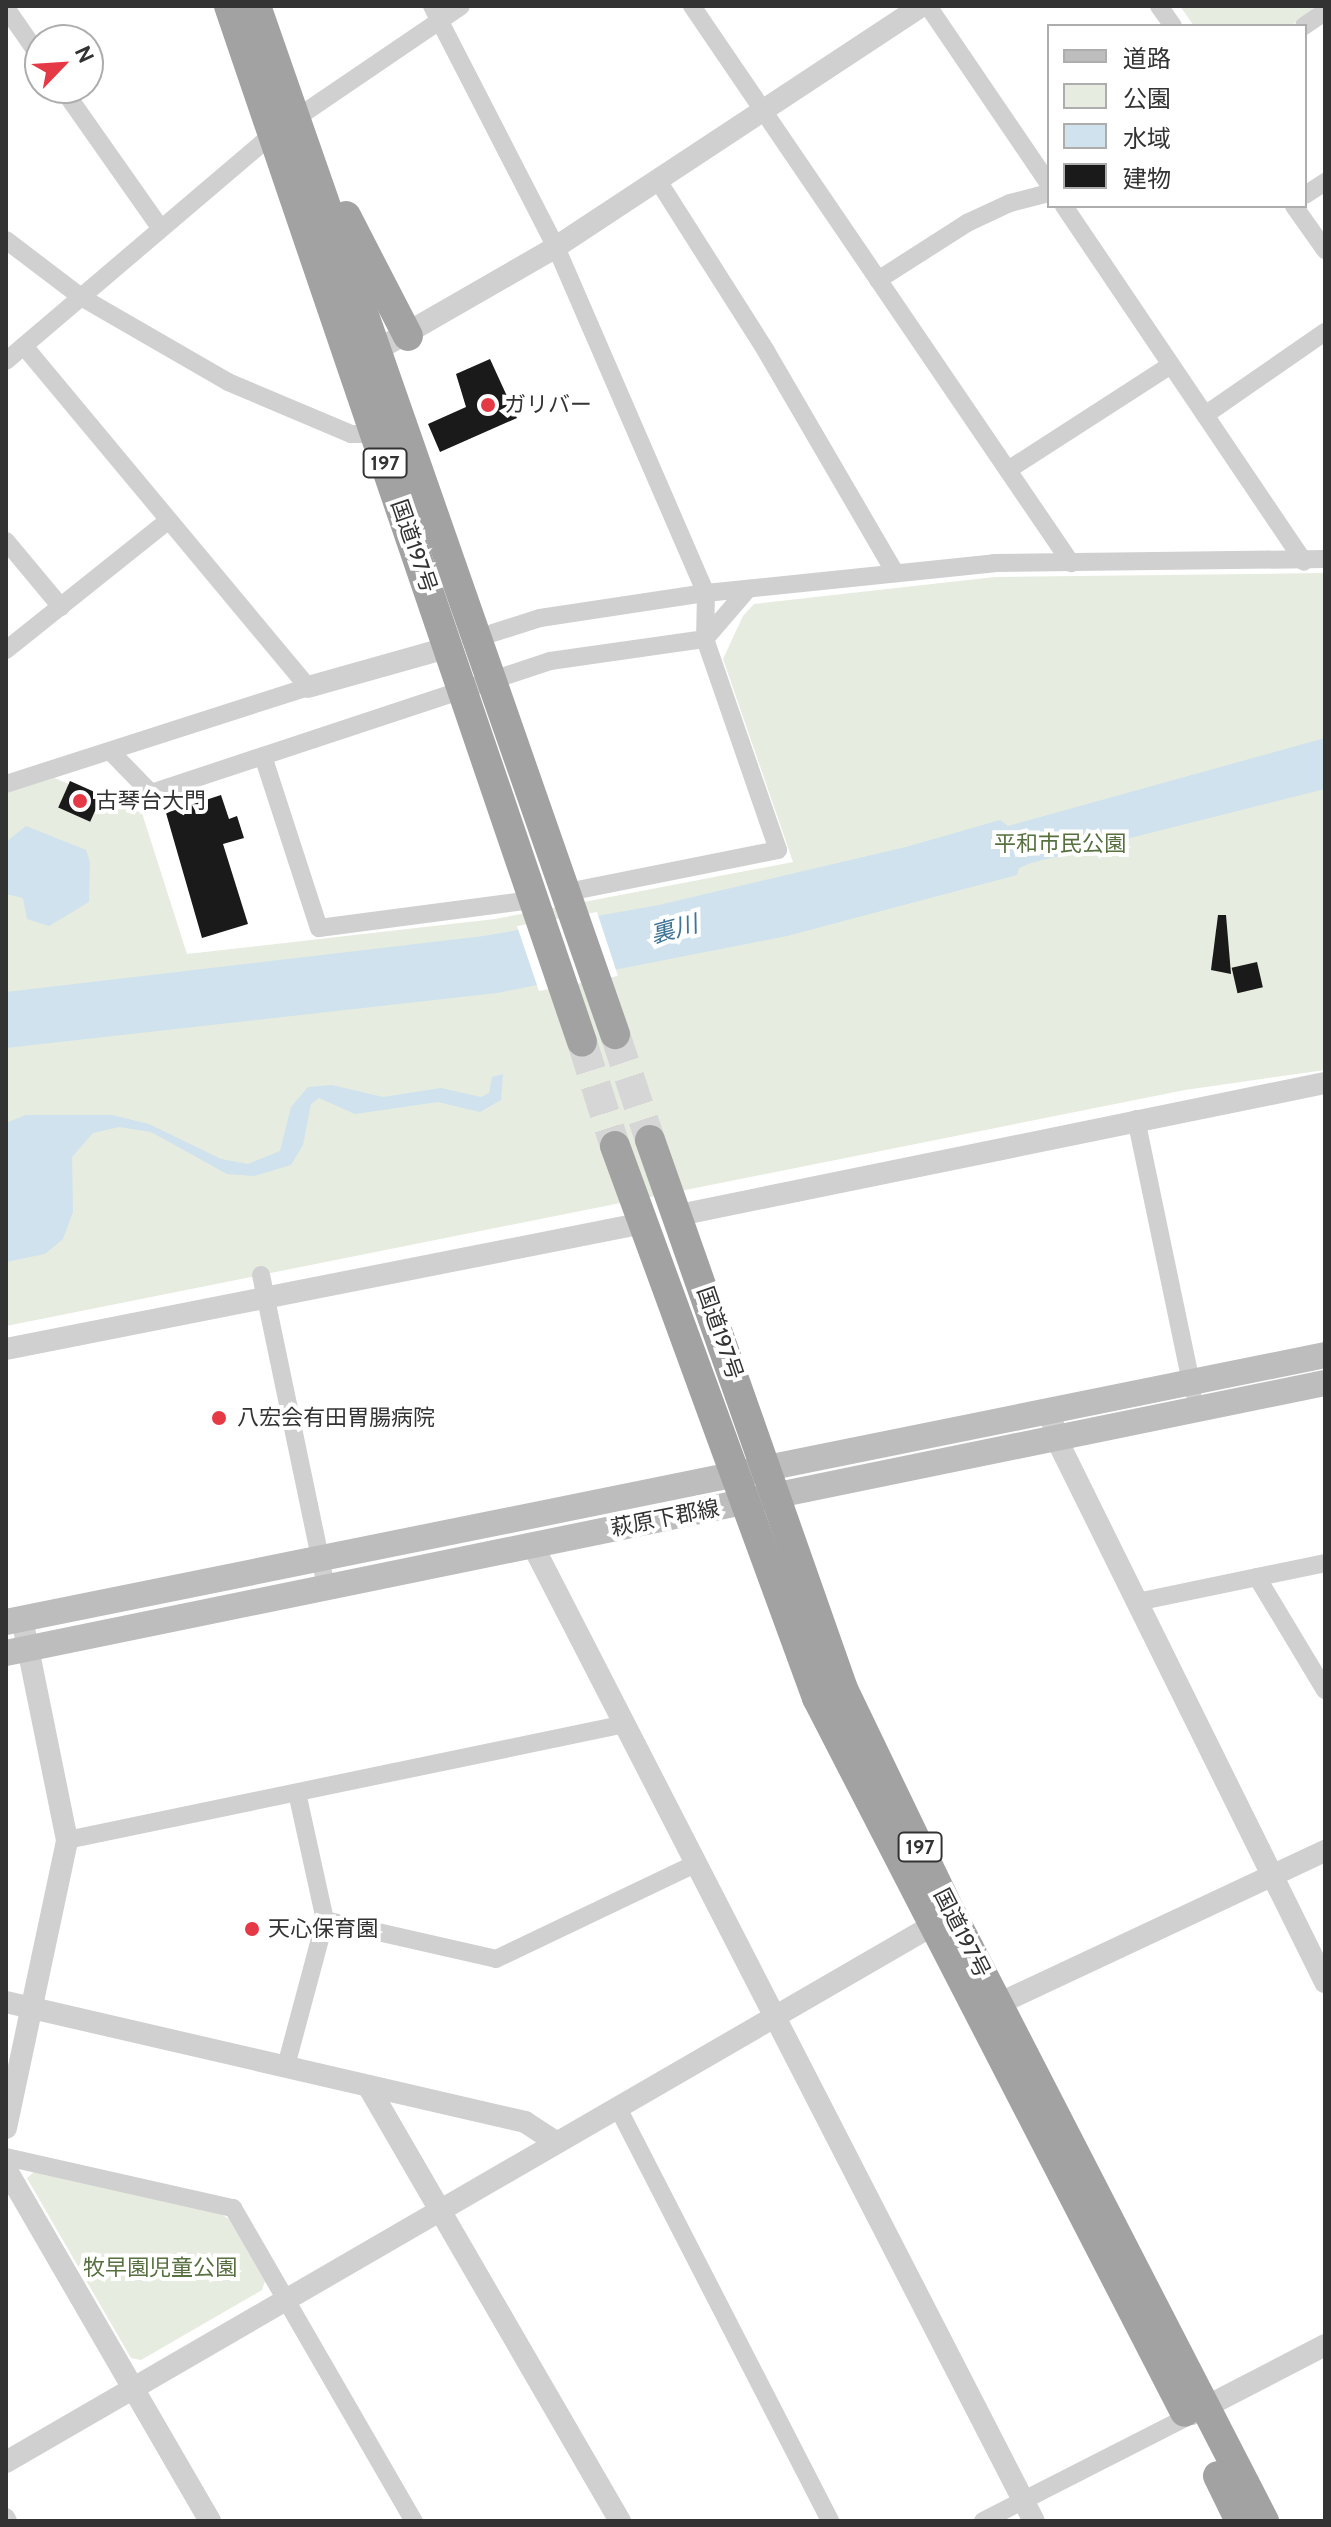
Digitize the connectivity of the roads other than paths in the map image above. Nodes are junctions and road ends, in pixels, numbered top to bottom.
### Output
1 (229, 6) edge
2 (256, 6) edge
3 (461, 6) edge
4 (692, 6) edge
5 (922, 6) edge
6 (928, 6) edge
7 (1159, 6) edge
8 (6, 8) edge
9 (1325, 12) edge
10 (435, 14) edge
11 (1172, 24) edge
12 (1307, 24) edge
13 (24, 34) edge
14 (73, 104) edge
15 (762, 109) junction
16 (284, 126) junction
17 (657, 179) junction
18 (1047, 181) edge
19 (1325, 182) edge
20 (1047, 194) edge
21 (1307, 194) edge
22 (1065, 208) edge
23 (1295, 208) edge
24 (161, 229) junction
25 (6, 240) edge
26 (556, 247) junction
27 (1325, 250) edge
28 (878, 280) junction
29 (81, 297) junction
30 (1325, 332) edge
31 (408, 336) junction
32 (24, 346) junction
33 (364, 358) junction
34 (6, 361) edge
35 (1171, 365) junction
36 (1205, 415) junction
37 (375, 434) junction
38 (1008, 470) junction
39 (169, 520) junction
40 (6, 541) edge
41 (1325, 559) edge
42 (1304, 562) junction
43 (1071, 563) junction
44 (895, 573) junction
45 (748, 589) junction
46 (706, 593) junction
47 (61, 607) junction
48 (478, 638) junction
49 (705, 639) junction
50 (447, 648) junction
51 (6, 650) edge
52 (492, 680) junction
53 (308, 687) junction
54 (461, 691) junction
55 (110, 751) junction
56 (263, 756) junction
57 (6, 784) edge
58 (571, 903) junction
59 (536, 910) junction
60 (615, 1034) tunnel mouth
61 (582, 1042) tunnel mouth
62 (1325, 1083) edge
63 (1136, 1119) junction
64 (650, 1140) tunnel mouth
65 (615, 1146) tunnel mouth
66 (679, 1215) junction
67 (644, 1223) junction
68 (263, 1286) junction
69 (6, 1349) edge
70 (1325, 1355) edge
71 (1191, 1382) junction
72 (1325, 1383) edge
73 (1197, 1409) junction
74 (1050, 1410) junction
75 (1056, 1438) junction
76 (772, 1481) junction
77 (739, 1488) junction
78 (532, 1544) junction
79 (320, 1558) junction
80 (1325, 1563) edge
81 (1257, 1577) junction
82 (326, 1587) junction
83 (1137, 1602) junction
84 (14, 1620) edge
85 (17, 1650) edge
86 (1325, 1690) edge
87 (625, 1724) junction
88 (297, 1793) junction
89 (67, 1840) junction
90 (1325, 1851) edge
91 (697, 1863) junction
92 (1274, 1878) junction
93 (325, 1920) junction
94 (942, 1920) junction
95 (1325, 1982) edge
96 (6, 2002) edge
97 (998, 2004) junction
98 (31, 2008) junction
99 (776, 2017) junction
100 (286, 2066) junction
101 (368, 2086) junction
102 (618, 2108) junction
103 (6, 2128) edge
104 (557, 2143) junction
105 (6, 2157) edge
106 (6, 2169) edge
107 (440, 2211) junction
108 (286, 2300) junction
109 (1325, 2345) edge
110 (132, 2389) junction
111 (1196, 2412) junction
112 (6, 2462) edge
113 (1023, 2500) junction
114 (210, 2521) edge
115 (414, 2521) edge
116 (620, 2521) edge
117 (830, 2521) edge
118 (983, 2521) edge
119 (1034, 2521) edge
120 (1240, 2521) edge
121 (1264, 2521) edge

1 - 16 highway, 国道197号 / 197
2 - 16 highway, 国道197号 / 197
3 - 10 street
4 - 15 street
5 - 15 street
6 - 18 street
7 - 11 street
8 - 13 street
9 - 12 street
10 - 16 street
10 - 26 street
14 - 24 street
15 - 17 street
15 - 28 street
16 - 24 street
16 - 31 highway, 197
16 - 33 highway, 国道197号 / 197
17 - 26 street
17 - 44 street
19 - 21 street
20 - 28 street
22 - 35 street
23 - 27 street
24 - 29 street
25 - 29 street
26 - 31 street
26 - 46 street
28 - 38 street
29 - 32 street
29 - 37 street
30 - 36 street
31 - 33 street
32 - 34 street
32 - 39 street
33 - 37 highway, 国道197号 / 197
33 - 48 highway, 国道197号 / 197
35 - 36 street
35 - 38 street
36 - 42 street
37 - 50 highway, 国道197号 / 197
38 - 43 street
39 - 47 street
39 - 53 street
40 - 47 street
41 - 42 street
42 - 43 street
43 - 44 street
44 - 45 street
45 - 46 street
45 - 49 street
46 - 48 street
46 - 49 street
47 - 51 street
48 - 50 street
48 - 52 highway, 国道197号 / 197
49 - 52 street
49 - 58 street
50 - 53 street
50 - 54 highway, 国道197号 / 197
52 - 54 street
52 - 58 highway, 国道197号 / 197
53 - 55 street
54 - 56 street
54 - 59 highway, 国道197号 / 197
55 - 56 street
55 - 57 street
56 - 59 street
58 - 60 highway, 国道197号 / 197
59 - 61 highway, 国道197号 / 197
62 - 63 street
63 - 66 street
63 - 71 street
64 - 66 highway, 国道197号 / 197
65 - 67 highway, 国道197号 / 197
66 - 76 highway, 国道197号 / 197
67 - 68 street
67 - 77 highway, 国道197号 / 197
68 - 69 street
68 - 79 street
70 - 71 main road, 萩原下郡線
71 - 73 street
71 - 74 main road, 萩原下郡線
72 - 73 main road, 萩原下郡線
73 - 75 main road, 萩原下郡線
74 - 75 street
74 - 76 main road, 萩原下郡線
75 - 76 main road, 萩原下郡線
75 - 83 street
76 - 77 main road, 萩原下郡線
76 - 94 highway, 国道197号 / 197
77 - 78 main road, 萩原下郡線
77 - 79 main road, 萩原下郡線
77 - 94 highway, 国道197号 / 197
78 - 82 main road, 萩原下郡線
78 - 87 street
79 - 82 street
79 - 84 main road, 萩原下郡線
80 - 81 street
81 - 83 street
81 - 86 street
82 - 85 main road, 萩原下郡線
83 - 92 street
84 - 85 street
85 - 89 street
87 - 88 street
87 - 91 street
88 - 89 street
88 - 93 street
89 - 98 street
90 - 92 street
91 - 93 street
91 - 99 street
92 - 95 street
92 - 97 street
93 - 100 street
94 - 97 highway, 国道197号 / 197
94 - 99 street
94 - 111 highway, 国道197号 / 197
96 - 98 street
97 - 111 highway, 国道197号 / 197
98 - 100 street
98 - 103 street
99 - 102 street
99 - 113 street
100 - 101 street
101 - 104 street
101 - 107 street
102 - 104 street
102 - 117 street
104 - 107 street
105 - 108 street
106 - 110 street
107 - 108 street
107 - 116 street
108 - 110 street
108 - 115 street
109 - 111 street
110 - 112 street
110 - 114 street
111 - 113 street
111 - 120 highway, 国道197号 / 197
111 - 121 highway, 国道197号 / 197
113 - 118 street
113 - 119 street

